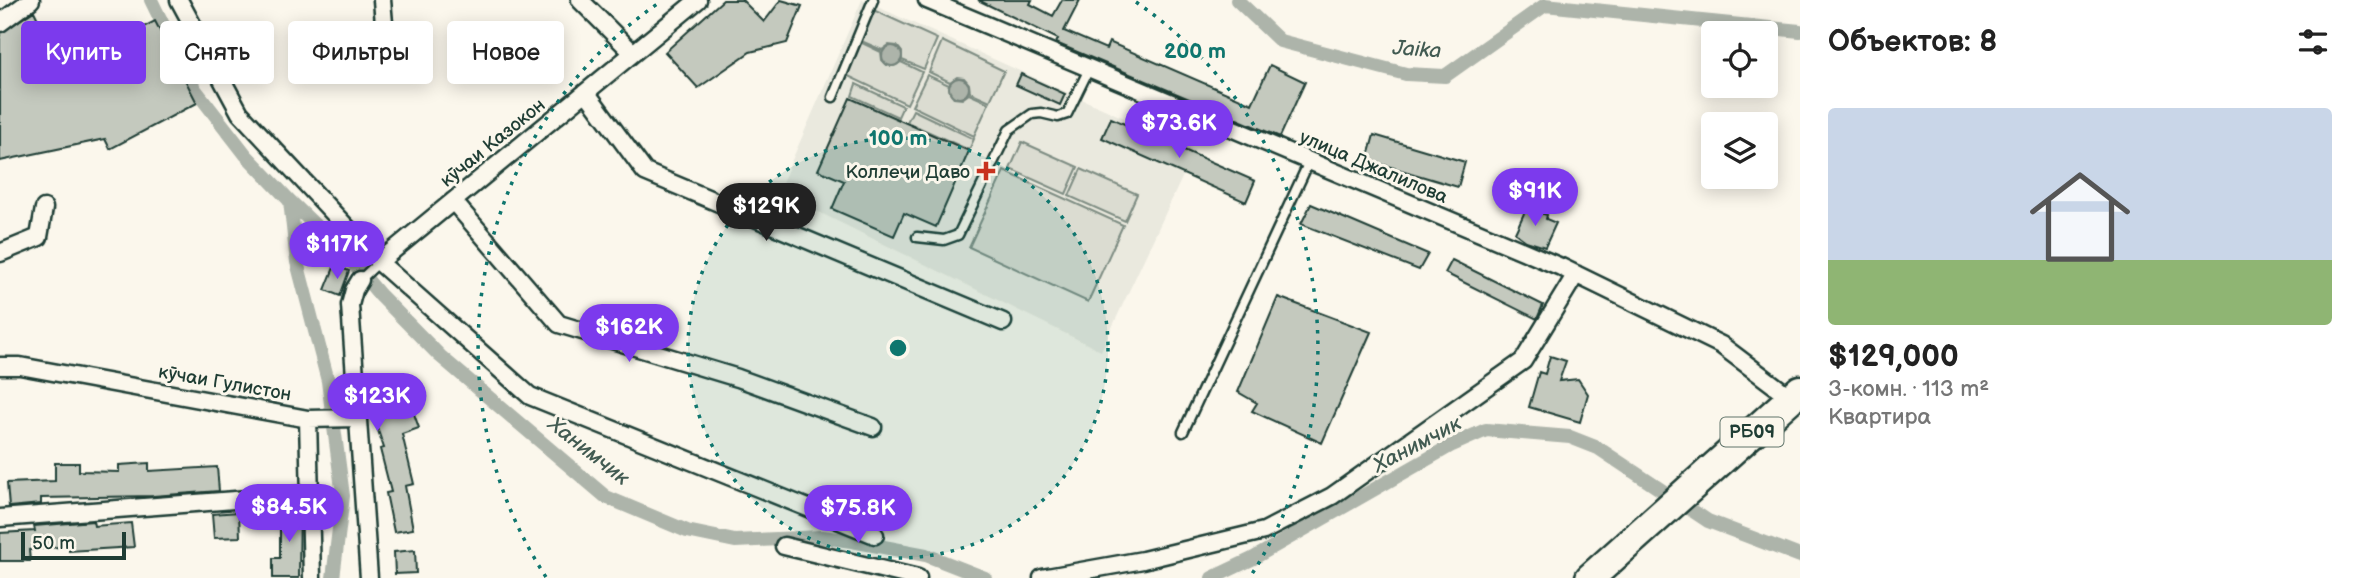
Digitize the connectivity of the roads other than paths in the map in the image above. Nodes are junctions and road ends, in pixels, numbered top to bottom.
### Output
1 (31, 0) edge
2 (179, 0) edge
3 (382, 0) edge
4 (580, 0) edge
5 (698, 0) edge
6 (873, 0) edge
7 (927, 0) edge
8 (384, 21) edge
9 (0, 23) edge
10 (633, 53) junction
11 (1089, 69) junction
12 (586, 92) junction
13 (833, 97) dead end
14 (1309, 162) junction
15 (453, 201) junction
16 (44, 208) dead end
17 (917, 237) dead end
18 (0, 253) edge
19 (369, 271) junction
20 (1576, 274) junction
21 (1003, 322) dead end
22 (0, 366) edge
23 (1795, 393) edge
24 (358, 418) junction
25 (308, 419) junction
26 (873, 427) dead end
27 (1184, 432) dead end
28 (312, 494) junction
29 (0, 518) edge
30 (875, 535) dead end
31 (784, 547) dead end
32 (312, 578) edge
33 (369, 578) edge
34 (918, 578) edge
35 (1042, 578) edge
36 (1590, 578) edge

1 - 9 street
2 - 19 street
3 - 8 street
4 - 10 street
5 - 10 street, кӯчаи Казокон
6 - 13 lane
7 - 11 street, улица Джалилова
10 - 12 street, кӯчаи Казокон
11 - 14 street, улица Джалилова
11 - 17 lane
12 - 15 street, кӯчаи Казокон
12 - 21 street
14 - 20 street, улица Джалилова
14 - 27 lane
15 - 19 street, кӯчаи Казокон
15 - 26 street
16 - 18 street
19 - 24 street
19 - 30 street
20 - 23 street, улица Джалилова
20 - 35 street
22 - 25 street, кӯчаи Гулистон
23 - 36 highway, РБ09
24 - 25 street
24 - 33 street
25 - 28 street, кӯчаи Гулистон
28 - 29 street
28 - 32 street, кӯчаи Гулистон
31 - 34 street

